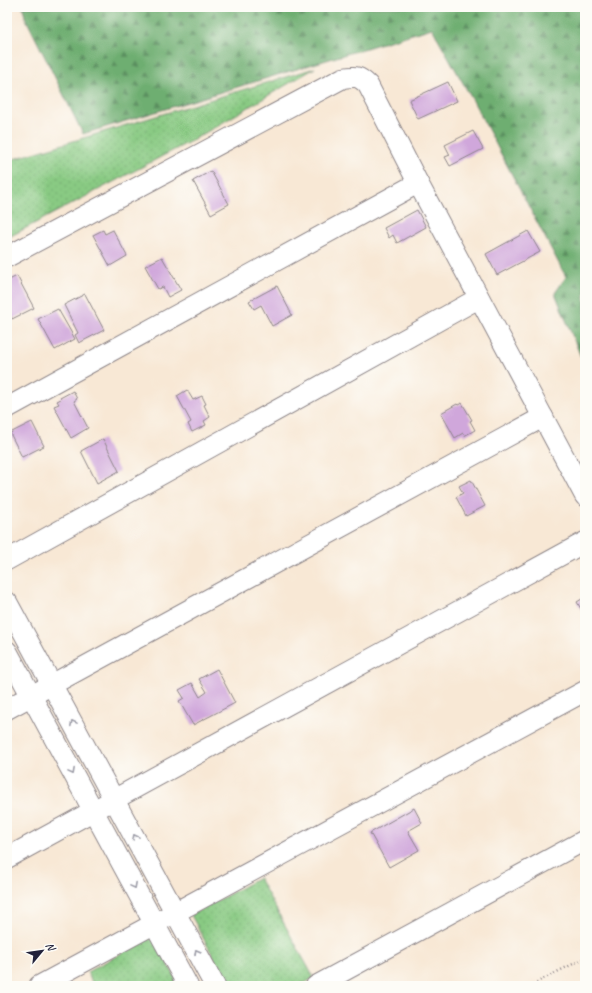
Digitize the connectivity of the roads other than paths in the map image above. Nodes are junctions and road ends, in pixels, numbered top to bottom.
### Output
1 (418, 183) junction
2 (7, 257) edge
3 (479, 298) junction
4 (7, 408) edge
5 (543, 417) junction
6 (585, 496) edge
7 (585, 542) edge
8 (7, 560) edge
9 (7, 602) edge
10 (7, 651) edge
11 (52, 685) junction
12 (585, 691) edge
13 (31, 696) junction
14 (7, 709) edge
15 (114, 799) junction
16 (93, 810) junction
17 (585, 840) edge
18 (7, 858) edge
19 (175, 912) junction
20 (154, 924) junction
21 (39, 986) edge
22 (188, 986) edge
23 (215, 986) edge
24 (316, 986) edge

1 - 2 street
1 - 3 street
1 - 4 street
3 - 5 street
3 - 8 street
5 - 6 street
5 - 11 street
7 - 15 street
9 - 11 street
10 - 13 street
11 - 13 street
15 -> 11 street
12 - 19 street
13 - 14 street
13 -> 16 street
15 - 16 street
19 -> 15 street
16 - 18 street
16 -> 20 street
17 - 24 street
19 - 20 street
23 -> 19 street
20 - 21 street
20 - 22 street

